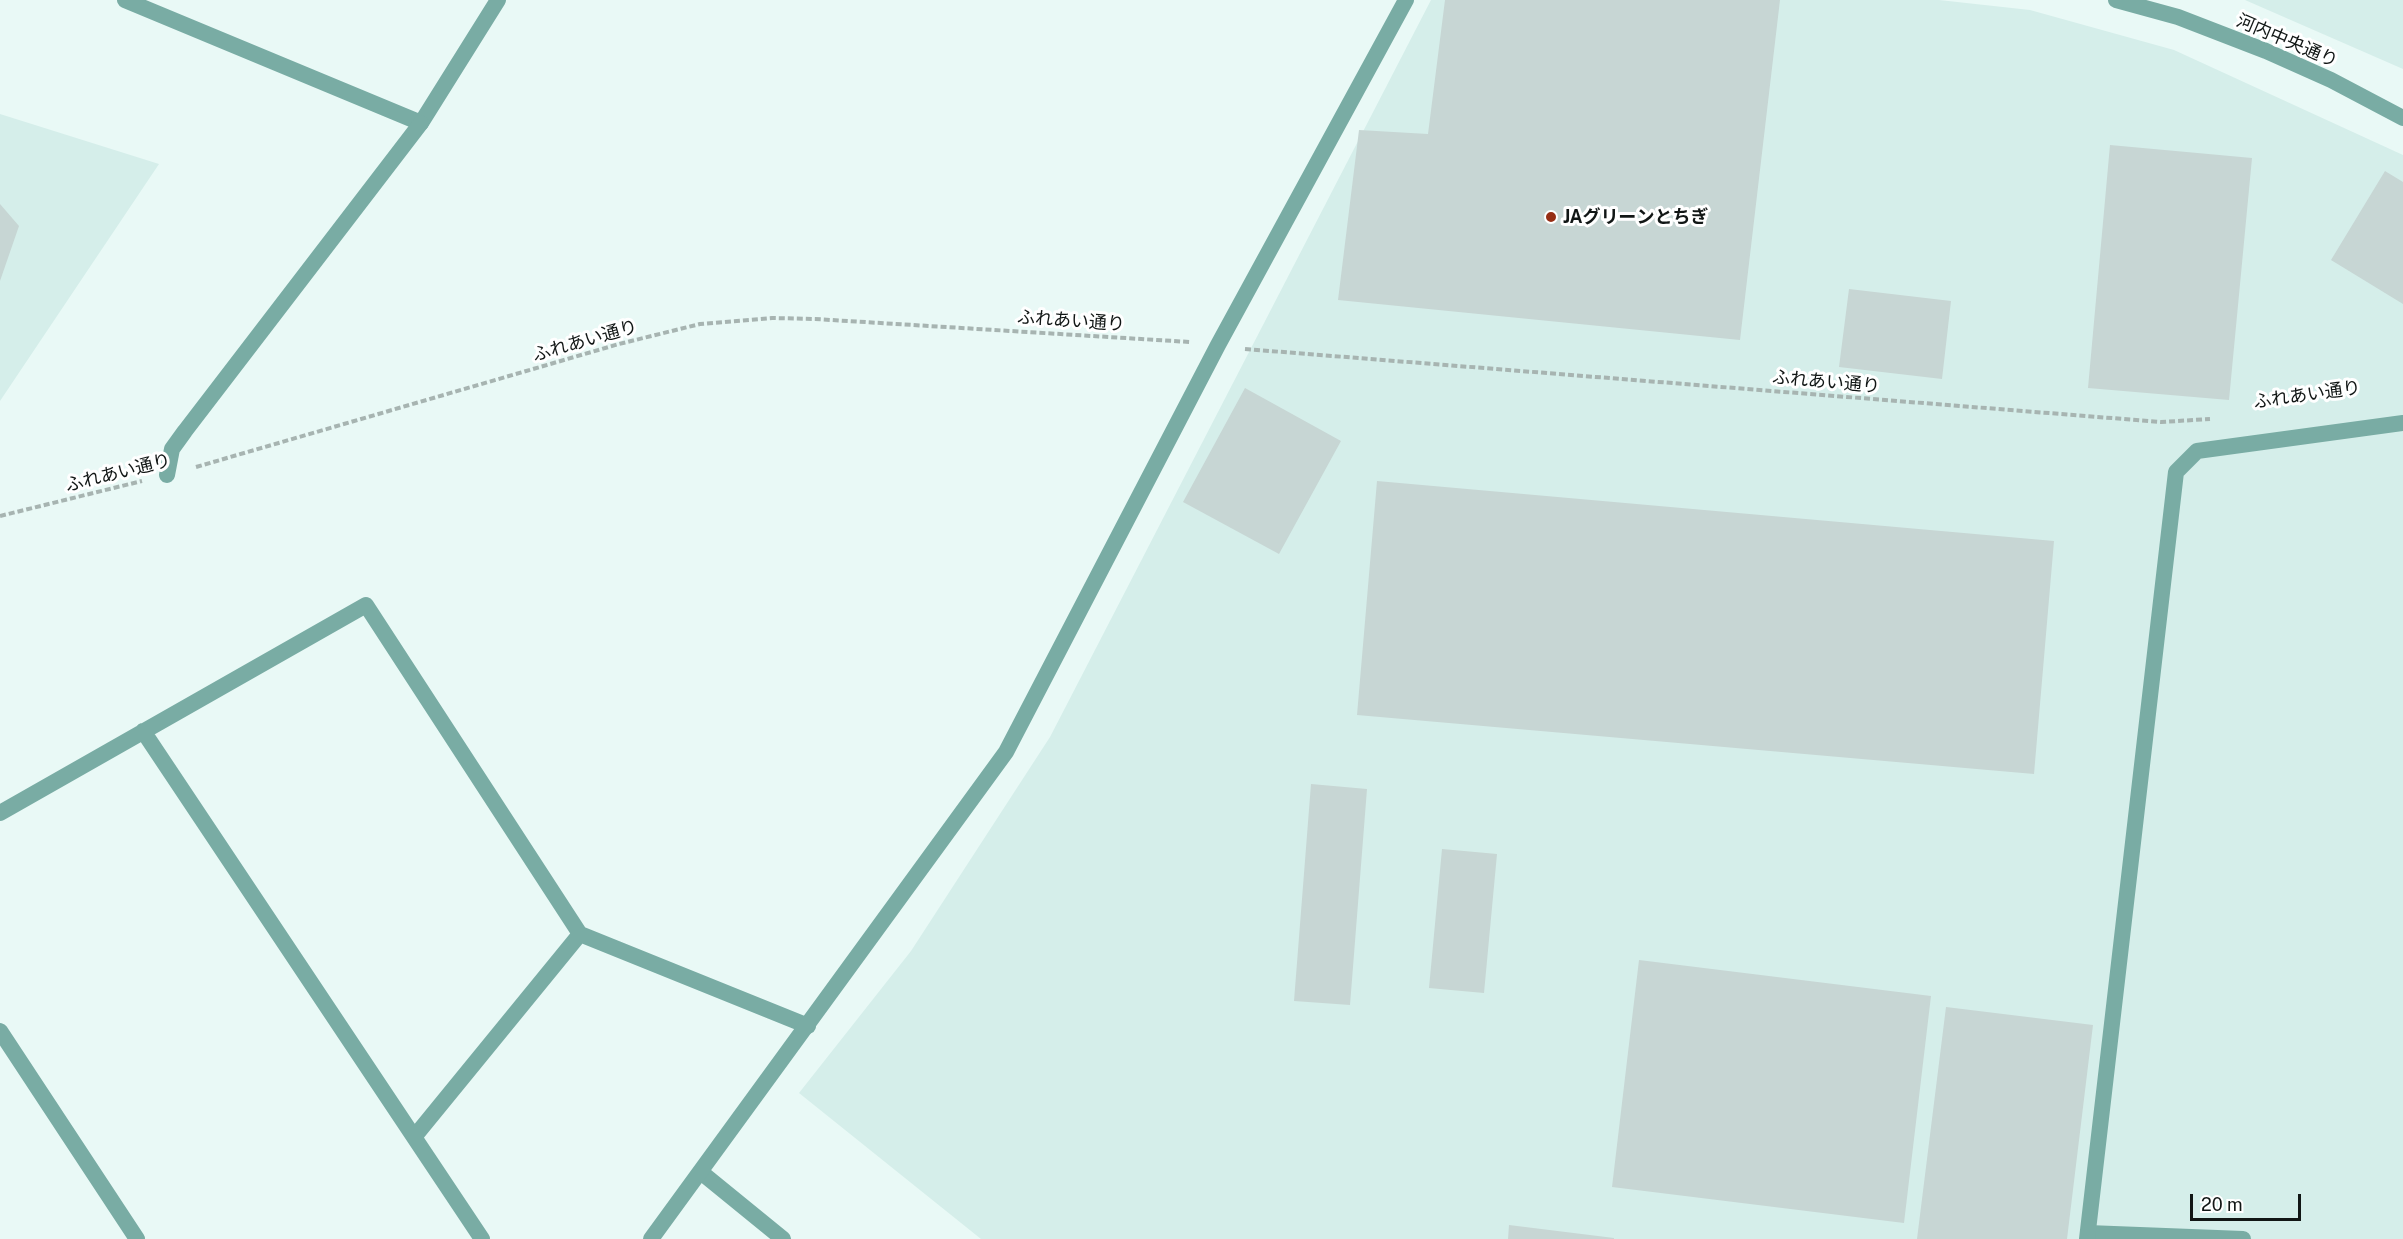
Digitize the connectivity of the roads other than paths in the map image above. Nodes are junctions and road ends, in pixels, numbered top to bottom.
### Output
1 (124, 0) edge
2 (498, 0) edge
3 (1406, 0) edge
4 (2116, 0) edge
5 (2403, 118) edge
6 (421, 123) junction
7 (2403, 423) edge
8 (167, 475) road end
9 (143, 731) junction
10 (0, 813) edge
11 (580, 934) junction
12 (808, 1026) junction
13 (0, 1031) edge
14 (415, 1136) junction
15 (702, 1173) junction
16 (2087, 1236) edge
17 (137, 1239) edge
18 (482, 1239) edge
19 (651, 1239) edge
20 (783, 1239) edge
21 (2243, 1239) edge

1 - 6 street
2 - 6 street
3 - 12 street
4 - 5 street, 河内中央通り
6 - 8 street
7 - 16 street
9 - 10 street
9 - 11 street
9 - 14 street
11 - 12 street
11 - 14 street
12 - 15 street
13 - 17 street
14 - 18 street
15 - 19 street
15 - 20 street
16 - 21 street

